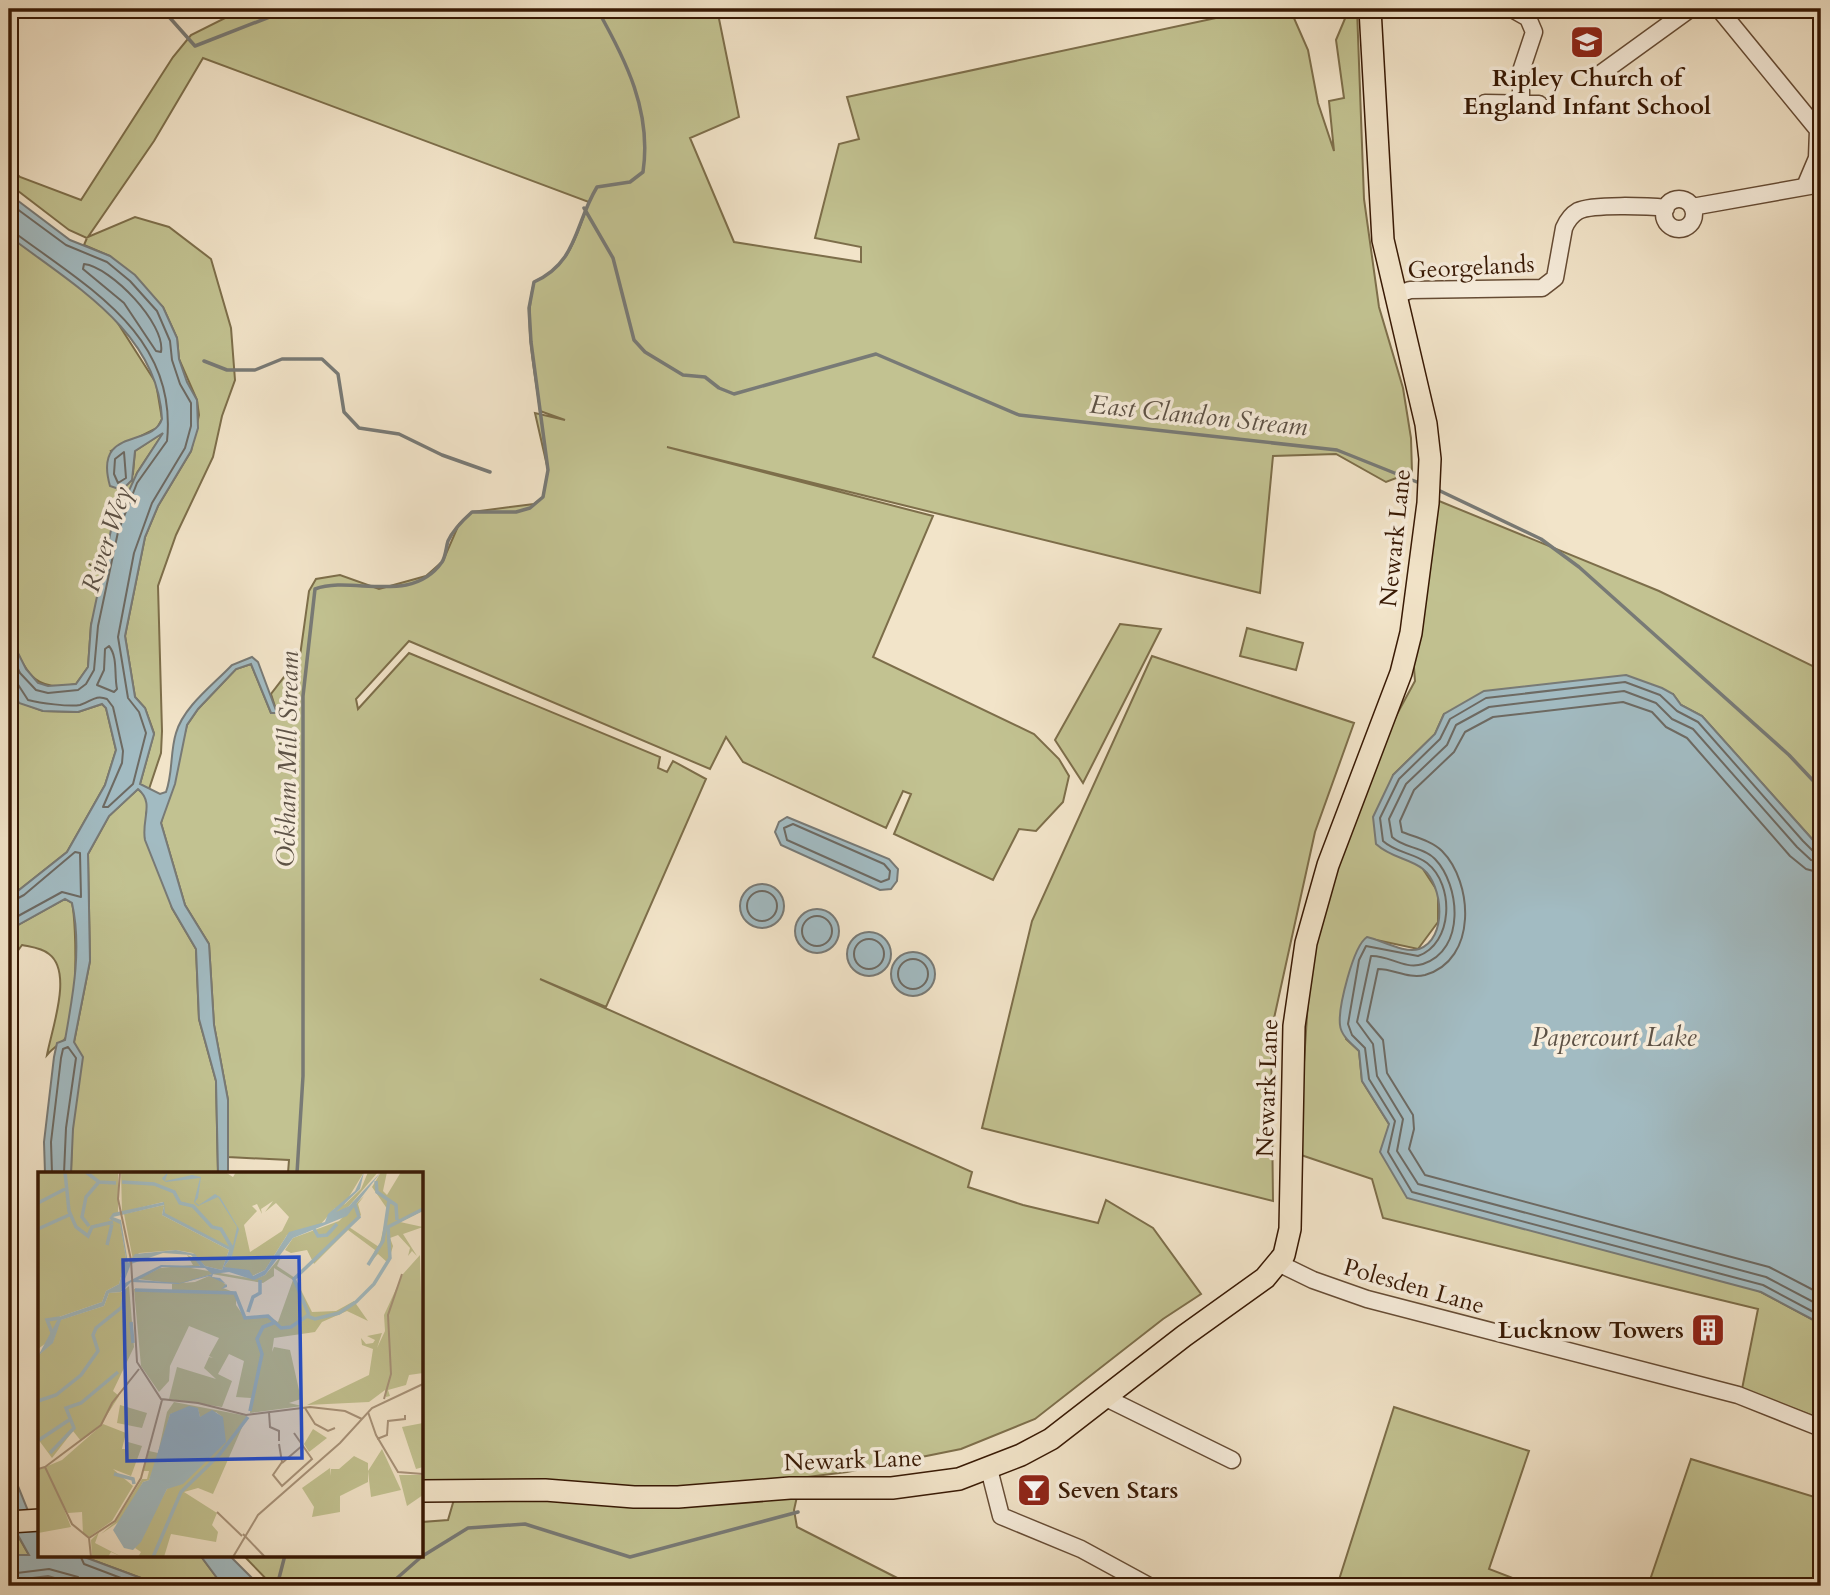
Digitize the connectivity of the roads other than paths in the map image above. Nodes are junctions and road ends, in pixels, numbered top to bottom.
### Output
1 (1370, 9) edge
2 (1512, 9) edge
3 (1690, 9) edge
4 (1719, 9) edge
5 (1595, 77) dead end
6 (1521, 101) junction
7 (1485, 103) dead end
8 (1539, 104) dead end
9 (1820, 142) edge
10 (1814, 184) edge
11 (1692, 207) junction
12 (1666, 208) junction
13 (1394, 296) junction
14 (1278, 1263) junction
15 (1104, 1398) junction
16 (1821, 1428) edge
17 (1232, 1460) dead end
18 (989, 1469) junction
19 (424, 1491) edge
20 (38, 1520) edge
21 (9, 1522) edge
22 (1149, 1586) edge

1 - 13 main road, Newark Lane
2 - 6 street
3 - 5 street
4 - 9 street, Georgelands
6 - 7 street
6 - 8 street
9 - 10 street, Georgelands
10 - 11 street, Georgelands
11 - 12 street, Georgelands
11 - 12 street
12 - 13 street, Georgelands
13 - 14 main road, Newark Lane
14 - 15 main road, Newark Lane
14 - 16 street, Polesden Lane
15 - 17 street
15 - 18 main road, Newark Lane
18 - 19 main road, Newark Lane
18 - 22 street
20 - 21 main road

